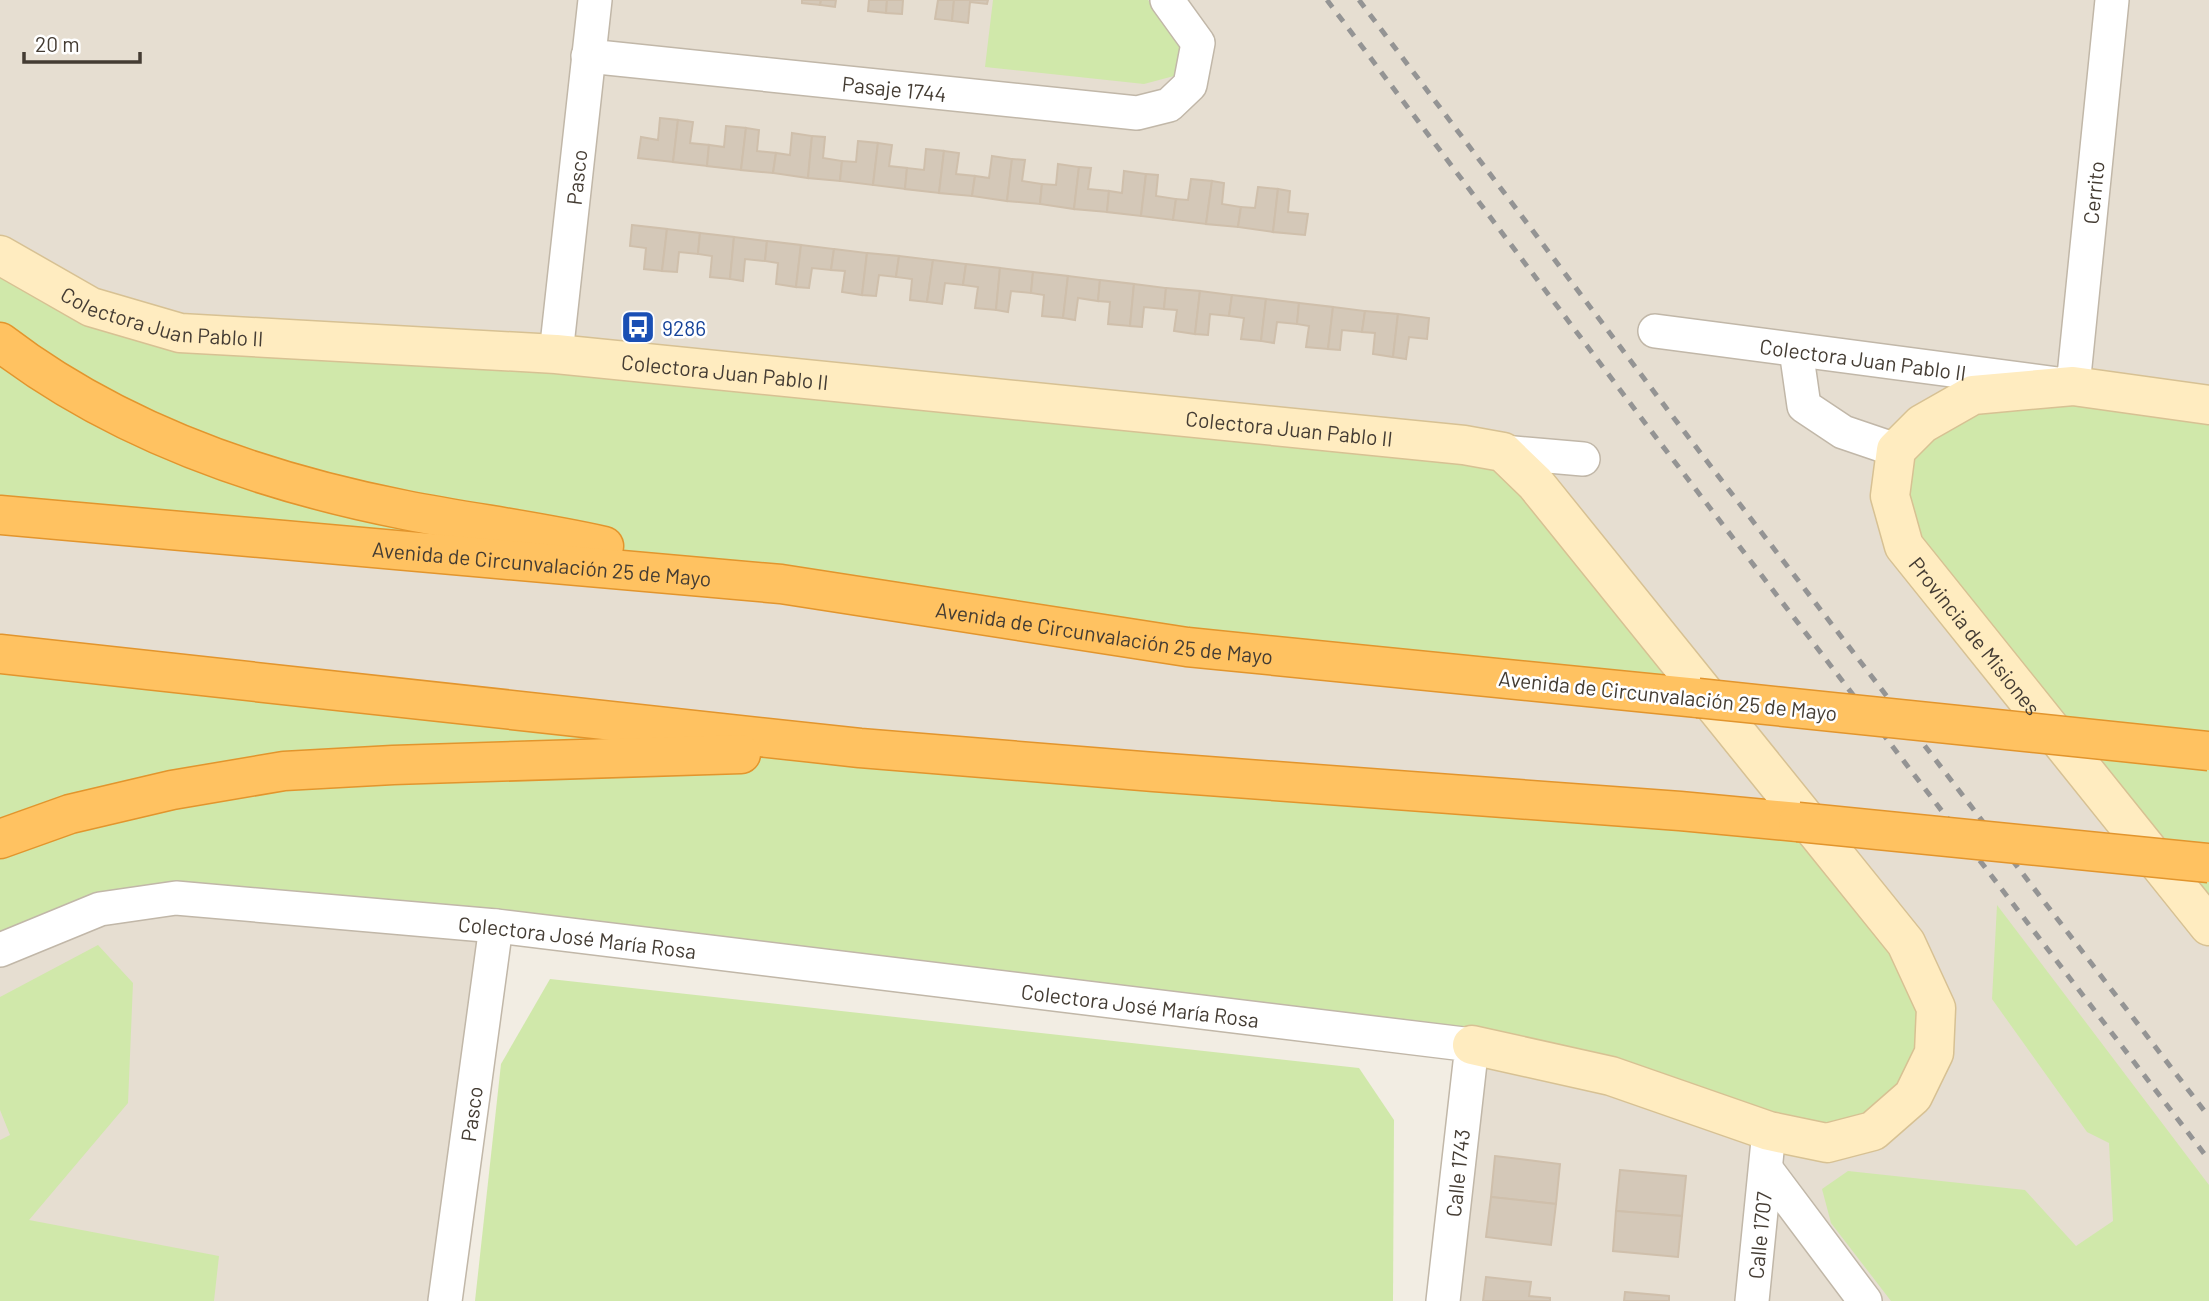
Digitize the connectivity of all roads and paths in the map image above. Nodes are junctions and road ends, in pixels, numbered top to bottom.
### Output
1 (594, 0) edge
2 (1167, 0) edge
3 (2112, 0) edge
4 (588, 56) junction
5 (0, 255) edge
6 (1655, 331) dead end
7 (0, 342) edge
8 (1796, 349) junction
9 (555, 354) junction
10 (2073, 386) junction
11 (2209, 405) edge
12 (1896, 450) junction
13 (1503, 452) junction
14 (1583, 459) dead end
15 (0, 515) edge
16 (781, 584) junction
17 (0, 654) edge
18 (860, 748) junction
19 (2209, 751) edge
20 (0, 839) edge
21 (2209, 863) edge
22 (496, 926) junction
23 (2209, 926) edge
24 (0, 950) edge
25 (1472, 1045) junction
26 (1769, 1131) junction
27 (1766, 1169) junction
28 (445, 1301) edge
29 (1443, 1301) edge
30 (1752, 1301) edge
31 (1865, 1301) edge

1 - 4 street, Pasco
2 - 4 street, Pasaje 1744
3 - 10 street, Cerrito
4 - 9 street, Pasco
5 - 9 main road, Colectora Juan Pablo II
6 - 8 street, Colectora Juan Pablo II
7 - 16 highway
8 - 10 street, Colectora Juan Pablo II
8 - 12 street
9 - 13 main road, Colectora Juan Pablo II
10 - 11 main road, Colectora Juan Pablo II
10 - 12 main road, Colectora Juan Pablo II
12 - 23 main road, Provincia de Misiones
13 - 14 street
13 - 26 main road, Colectora José María Rosa
15 - 16 highway, Avenida de Circunvalación 25 de Mayo
16 - 19 highway, Avenida de Circunvalación 25 de Mayo, bridge
17 - 18 highway
18 - 20 highway
18 - 21 highway, bridge
22 - 24 street, Colectora José María Rosa
22 - 25 street, Colectora José María Rosa
22 - 28 street, Pasco
25 - 26 main road, Colectora José María Rosa
25 - 29 street, Calle 1743
26 - 27 street, Calle 1707
27 - 30 street, Calle 1707
27 - 31 street

